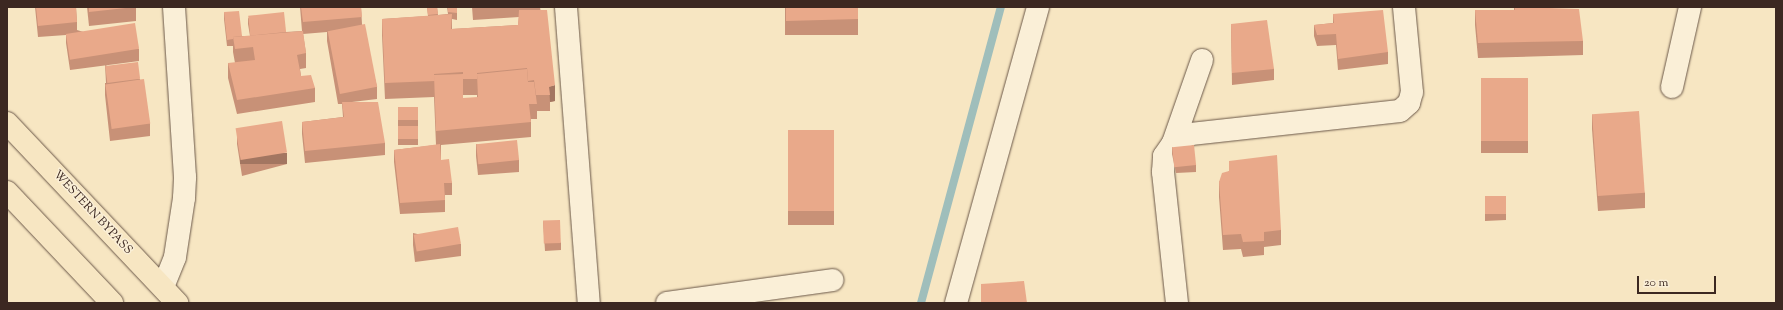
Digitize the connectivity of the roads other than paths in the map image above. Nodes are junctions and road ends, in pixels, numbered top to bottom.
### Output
1 (174, 7) edge
2 (566, 7) edge
3 (1038, 7) edge
4 (1404, 7) edge
5 (1690, 7) edge
6 (1202, 60) dead end
7 (1672, 87) dead end
8 (7, 122) edge
9 (1173, 143) junction
10 (7, 192) edge
11 (832, 280) dead end
12 (163, 287) junction
13 (112, 303) edge
14 (178, 303) edge
15 (588, 303) edge
16 (667, 303) edge
17 (956, 303) edge
18 (1177, 303) edge

1 - 12 street
2 - 15 street
3 - 17 street
4 - 9 street
5 - 7 street
6 - 9 street
8 - 12 main road, WESTERN BYPASS
9 - 18 street
10 - 13 main road
11 - 16 street
12 - 14 main road, WESTERN BYPASS

